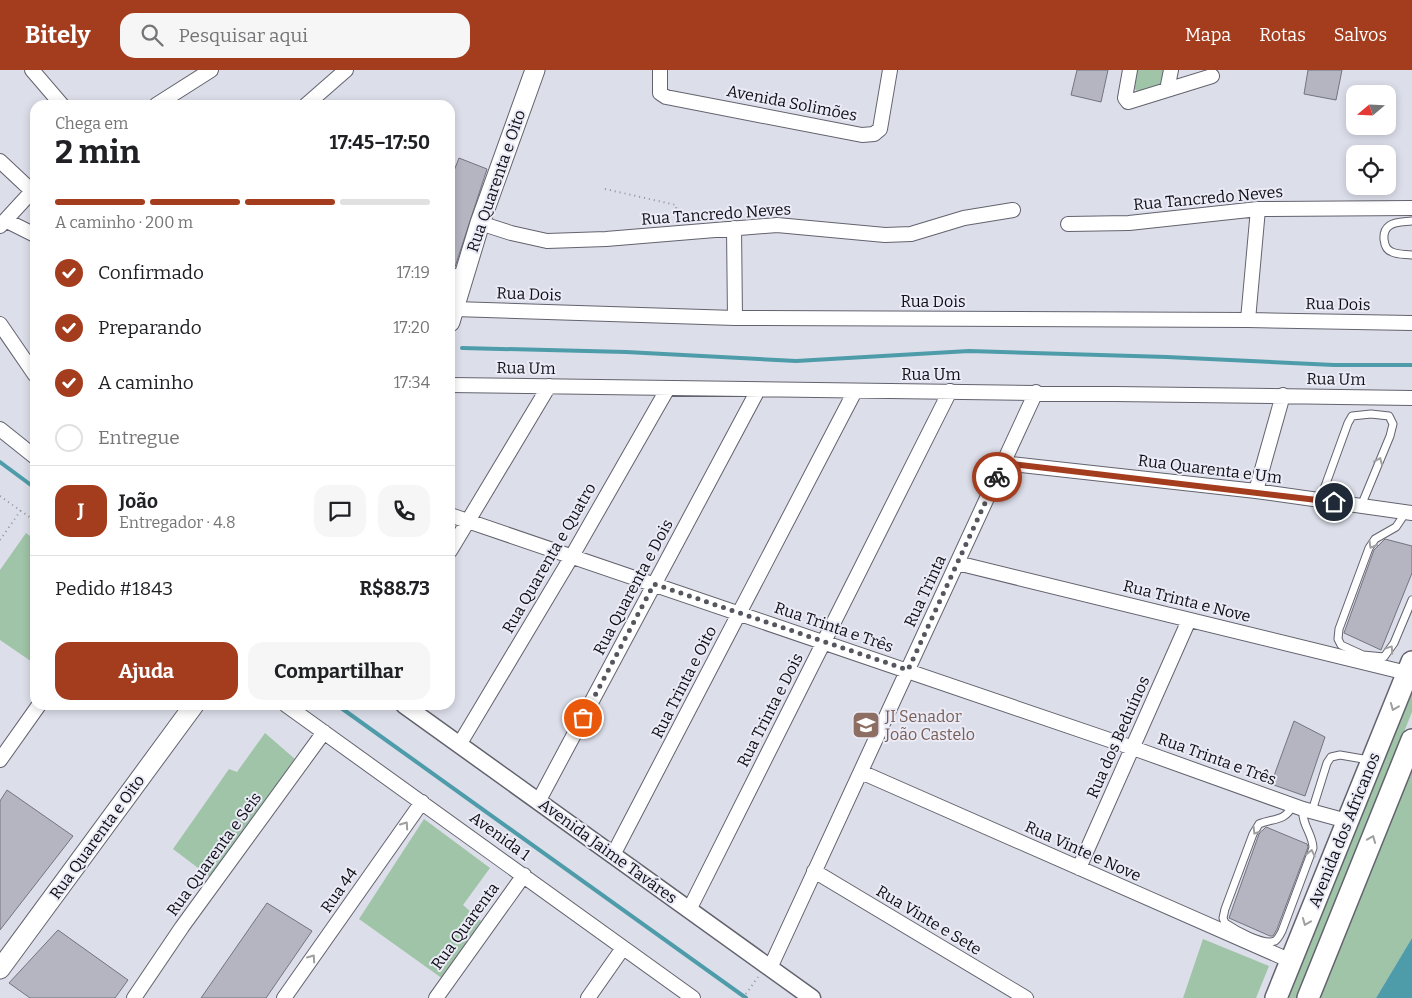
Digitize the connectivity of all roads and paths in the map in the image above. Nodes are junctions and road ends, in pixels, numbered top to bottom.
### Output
1 (211, 70) edge
2 (346, 70) edge
3 (660, 70) edge
4 (890, 70) edge
5 (1130, 70) edge
6 (1171, 70) edge
7 (36, 71) edge
8 (533, 71) edge
9 (1212, 76) dead end
10 (1166, 90) junction
11 (58, 100) edge
12 (164, 100) edge
13 (312, 100) edge
14 (2, 167) edge
15 (30, 188) edge
16 (605, 189) dead end
17 (30, 193) edge
18 (1258, 208) junction
19 (1412, 208) edge
20 (1013, 210) dead end
21 (1412, 221) edge
22 (3, 223) edge
23 (480, 223) junction
24 (1068, 224) dead end
25 (734, 228) junction
26 (30, 233) edge
27 (678, 233) junction
28 (1412, 255) edge
29 (456, 277) edge
30 (455, 315) edge
31 (735, 318) junction
32 (1248, 320) junction
33 (1412, 323) edge
34 (0, 324) edge
35 (30, 368) edge
36 (455, 385) edge
37 (549, 386) junction
38 (668, 388) junction
39 (758, 390) junction
40 (855, 391) junction
41 (950, 391) junction
42 (1036, 392) junction
43 (1283, 395) junction
44 (1412, 398) edge
45 (0, 429) edge
46 (30, 453) edge
47 (1003, 463) junction
48 (1256, 492) junction
49 (0, 496) edge
50 (1320, 500) junction
51 (1361, 506) junction
52 (21, 510) junction
53 (1409, 513) edge
54 (30, 516) edge
55 (455, 517) edge
56 (468, 521) junction
57 (0, 540) edge
58 (455, 543) edge
59 (572, 556) junction
60 (957, 563) junction
61 (654, 584) junction
62 (1412, 600) edge
63 (739, 613) junction
64 (1189, 620) junction
65 (823, 642) junction
66 (1410, 668) edge
67 (908, 670) junction
68 (35, 710) edge
69 (190, 710) edge
70 (293, 710) edge
71 (411, 710) edge
72 (324, 732) junction
73 (1412, 740) edge
74 (459, 745) junction
75 (1133, 748) junction
76 (0, 760) edge
77 (1372, 761) junction
78 (861, 772) junction
79 (422, 802) junction
80 (538, 802) junction
81 (1303, 808) junction
82 (1347, 821) junction
83 (613, 855) junction
84 (1079, 868) junction
85 (814, 871) junction
86 (524, 875) junction
87 (689, 910) junction
88 (624, 948) junction
89 (1290, 962) junction
90 (0, 969) edge
91 (764, 973) junction
92 (134, 998) edge
93 (284, 998) edge
94 (436, 998) edge
95 (588, 998) edge
96 (693, 998) edge
97 (743, 998) edge
98 (812, 998) edge
99 (1026, 998) edge
100 (1276, 998) edge
101 (1308, 998) edge

1 - 12 street
2 - 13 street
3 - 4 street, Avenida Solimões
5 - 10 street
6 - 10 street
7 - 11 street
8 - 23 main road, Rua Quarenta e Oito
9 - 10 street
14 - 15 street
16 - 27 path
17 - 22 street
18 - 19 street, Rua Tancredo Neves
18 - 24 street, Rua Tancredo Neves
18 - 32 street
20 - 25 street, Rua Tancredo Neves
21 - 28 lane
22 - 26 street
23 - 27 street, Rua Tancredo Neves
23 - 29 main road, Rua Quarenta e Oito
25 - 27 street, Rua Tancredo Neves
25 - 31 street
30 - 31 street, Rua Dois
31 - 32 street, Rua Dois
32 - 33 street, Rua Dois
34 - 35 street
36 - 37 street, Rua Um
37 - 38 street, Rua Um
37 - 56 street
38 - 39 street, Rua Um
38 - 59 street, Rua Quarenta e Quatro
39 - 40 street, Rua Um
39 - 61 street, Rua Quarenta e Dois
40 - 41 street, Rua Um
40 - 63 street, Rua Trinta e Oito
41 - 42 street, Rua Um
41 - 65 street, Rua Trinta e Dois
42 - 43 street, Rua Um
42 - 47 street, Rua Trinta
43 - 44 street, Rua Um
43 - 48 street
45 - 46 street
47 - 48 street, Rua Quarenta e Um
47 - 60 street, Rua Trinta
48 - 50 street, Rua Quarenta e Um
49 - 52 path
50 - 51 street, Rua Quarenta e Um
51 -> 50 lane
51 - 53 street, Rua Quarenta e Um
52 - 54 path
52 - 57 path
53 -> 62 lane
55 - 56 street, Rua Trinta e Três
56 - 58 street
56 - 59 street, Rua Trinta e Três
59 - 61 street, Rua Trinta e Três
59 - 74 street, Rua Quarenta e Quatro
60 - 64 street, Rua Trinta e Nove
60 - 67 street, Rua Trinta
61 - 63 street, Rua Trinta e Três
61 - 80 street, Rua Quarenta e Dois
63 - 65 street, Rua Trinta e Três
63 - 83 street, Rua Trinta e Oito
64 - 66 street, Rua Trinta e Nove
64 - 75 street, Rua dos Beduínos
65 - 67 street, Rua Trinta e Três
65 - 87 street, Rua Trinta e Dois
66 -> 77 main road, Avenida dos Africanos
67 - 75 street, Rua Trinta e Três
67 - 78 street, Rua Trinta
68 - 76 street
69 - 90 main road, Rua Quarenta e Oito
70 - 72 street, Avenida 1
71 - 74 street, Avenida Jaime Taváres
72 - 79 street, Avenida 1
72 - 92 street, Rua Quarenta e Seis
101 -> 73 main road, Avenida dos Africanos
74 - 80 street, Avenida Jaime Taváres
75 - 81 street, Rua Trinta e Três
75 - 84 street, Rua dos Beduínos
77 - 81 lane
77 - 82 main road, Avenida dos Africanos
78 - 84 street, Rua Vinte e Nove
78 - 85 street, Rua Trinta
79 - 86 street, Avenida 1
93 -> 79 street, Rua 44
80 - 83 street, Avenida Jaime Taváres
81 -> 81 lane
81 - 82 street, Rua Trinta e Três
82 -> 89 main road, Avenida dos Africanos
83 - 87 street, Avenida Jaime Taváres
84 - 89 street, Rua Vinte e Nove
85 - 91 street, Rua Trinta
85 - 99 street, Rua Vinte e Sete
86 - 88 street, Avenida 1
86 - 94 street, Rua Quarenta
87 - 91 street, Avenida Jaime Taváres
88 - 95 street
88 - 96 street, Avenida 1
89 - 100 main road, Avenida dos Africanos
91 - 97 path
91 - 98 street, Avenida Jaime Taváres

